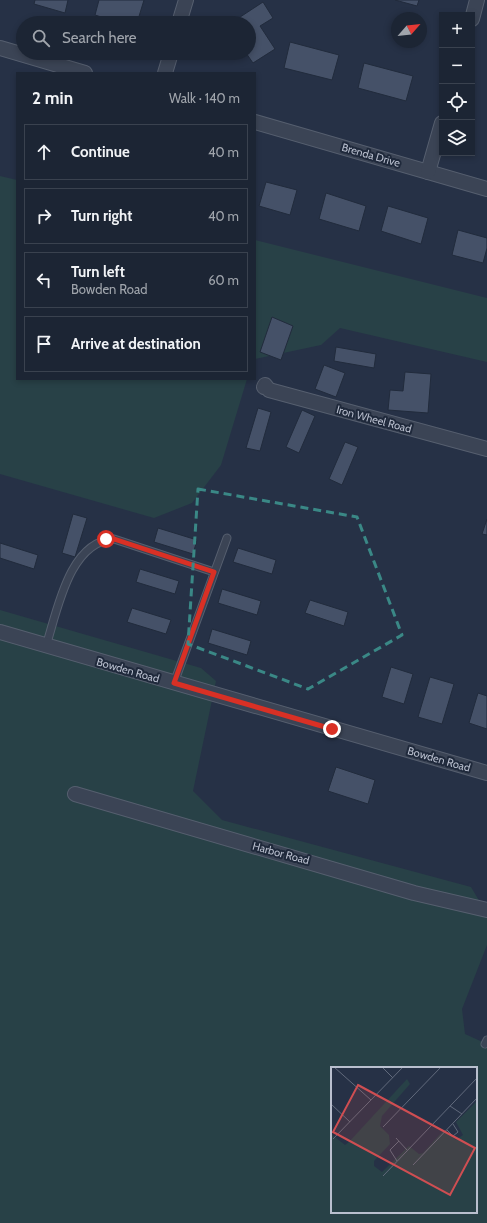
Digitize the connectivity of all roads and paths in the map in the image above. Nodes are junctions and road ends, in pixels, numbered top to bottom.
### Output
1 (186, 0) edge
2 (477, 0) edge
3 (474, 12) edge
4 (181, 16) edge
5 (0, 48) edge
6 (16, 53) edge
7 (41, 60) edge
8 (169, 60) edge
9 (83, 72) edge
10 (165, 72) edge
11 (256, 122) edge
12 (439, 134) edge
13 (428, 172) junction
14 (487, 189) edge
15 (264, 387) dead end
16 (487, 449) edge
17 (227, 538) dead end
18 (214, 572) junction
19 (0, 632) edge
20 (46, 646) junction
21 (174, 683) junction
22 (487, 773) edge
23 (75, 794) dead end
24 (487, 910) edge

1 - 4 street
2 - 3 street
5 - 6 street
7 - 9 street
8 - 10 street
11 - 13 street, Brenda Drive
12 - 13 street
13 - 14 street, Brenda Drive
15 - 16 street, Iron Wheel Road
17 - 18 lane
18 - 20 lane
18 - 21 lane
19 - 20 street, Bowden Road
20 - 21 street, Bowden Road
21 - 22 street, Bowden Road
23 - 24 street, Harbor Road

